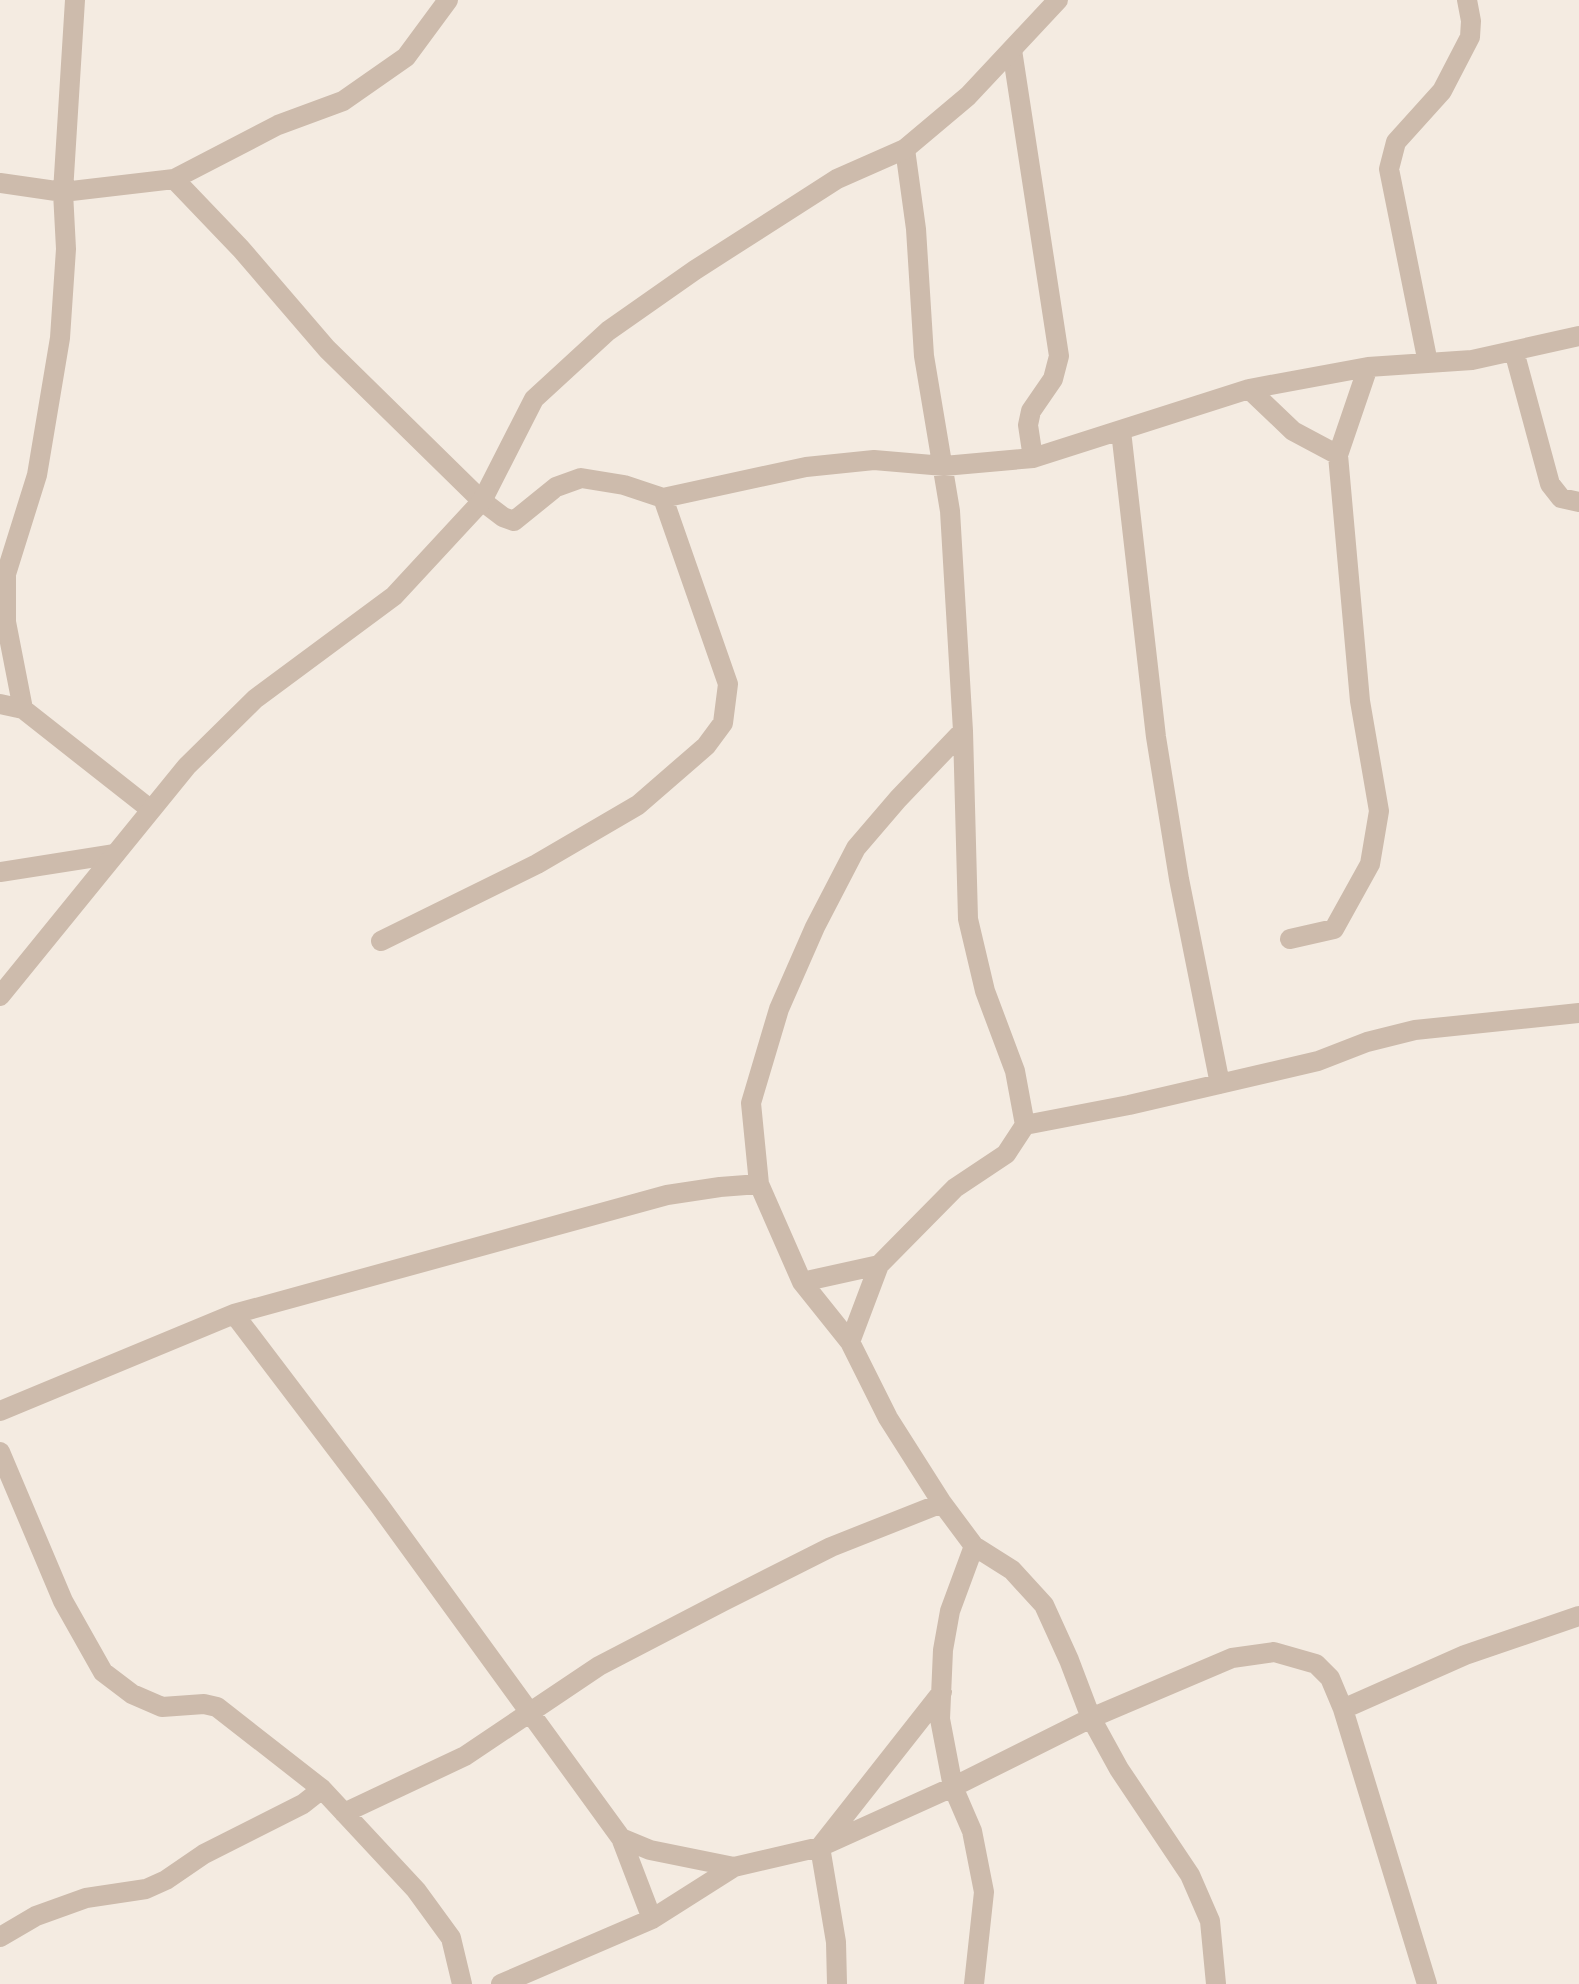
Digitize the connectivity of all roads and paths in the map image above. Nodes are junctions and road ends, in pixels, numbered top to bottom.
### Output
1 (75, 0) edge
2 (448, 0) edge
3 (1058, 0) edge
4 (1467, 0) edge
5 (1012, 50) junction
6 (905, 149) junction
7 (174, 179) junction
8 (0, 183) edge
9 (63, 192) junction
10 (1579, 336) edge
11 (1514, 351) junction
12 (1428, 363) junction
13 (1368, 367) junction
14 (1249, 389) junction
15 (1121, 431) junction
16 (1338, 455) junction
17 (1033, 458) junction
18 (944, 466) junction
19 (663, 498) junction
20 (482, 501) junction
21 (1579, 502) edge
22 (0, 704) edge
23 (23, 709) junction
24 (963, 731) junction
25 (150, 809) junction
26 (115, 854) junction
27 (0, 872) edge
28 (1290, 939) dead end
29 (381, 941) dead end
30 (0, 996) edge
31 (1579, 1013) edge
32 (1220, 1084) junction
33 (1025, 1125) junction
34 (759, 1184) junction
35 (879, 1265) junction
36 (802, 1282) junction
37 (234, 1314) junction
38 (850, 1342) junction
39 (0, 1411) edge
40 (0, 1452) edge
41 (942, 1503) junction
42 (974, 1546) junction
43 (1579, 1616) edge
44 (942, 1692) junction
45 (1343, 1709) junction
46 (529, 1712) junction
47 (1091, 1718) junction
48 (953, 1787) junction
49 (322, 1789) junction
50 (344, 1813) junction
51 (621, 1838) junction
52 (820, 1847) junction
53 (734, 1867) junction
54 (652, 1919) junction
55 (0, 1937) edge
56 (462, 1984) edge
57 (501, 1984) edge
58 (837, 1984) edge
59 (974, 1984) edge
60 (1216, 1984) edge
61 (1427, 1984) edge

1 - 9 street
2 - 7 street
3 - 5 street
4 - 12 street
5 - 6 street
5 - 17 street
6 - 18 street
6 - 20 street
7 - 9 street
7 - 20 street
8 - 9 street
9 - 23 street
10 - 11 street
11 - 12 street
11 - 21 street
12 - 13 street
13 - 14 street
13 - 16 street
14 - 15 street
14 - 16 street
15 - 17 street
15 - 32 street
16 - 28 street
17 - 18 street
18 - 19 street
18 - 24 street
19 - 20 street
19 - 29 street
20 - 25 street
22 - 23 street
23 - 25 street
24 - 33 street
24 - 34 street
25 - 26 street
26 - 27 street
26 - 30 street
31 - 32 street
32 - 33 street
33 - 35 street
34 - 36 street
34 - 37 street
35 - 36 street
35 - 38 street
36 - 38 street
37 - 39 street
37 - 46 street
38 - 41 street
40 - 49 street
41 - 42 street
41 - 46 street
42 - 44 street
42 - 47 street
43 - 45 street
44 - 48 street
44 - 52 street
45 - 47 street
45 - 61 street
46 - 50 street
46 - 51 street
47 - 48 street
47 - 60 street
48 - 52 street
48 - 59 street
49 - 50 street
49 - 55 street
50 - 56 street
51 - 53 street
51 - 54 street
52 - 53 street
52 - 58 street
53 - 54 street
54 - 57 street

